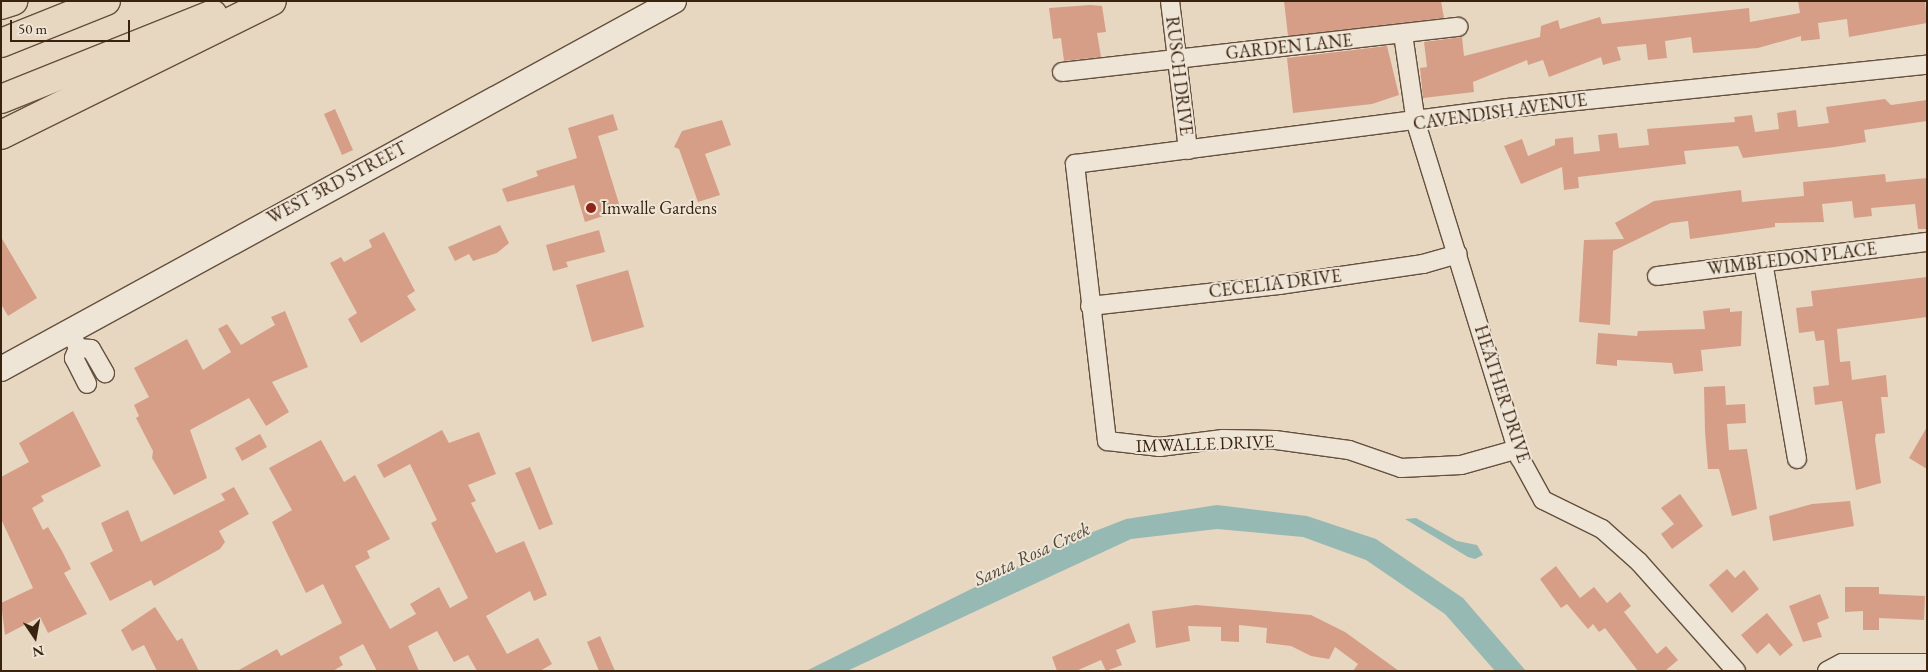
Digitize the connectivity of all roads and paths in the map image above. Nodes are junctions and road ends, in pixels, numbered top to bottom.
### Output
1 (13, 1) edge
2 (106, 1) edge
3 (244, 1) edge
4 (272, 1) edge
5 (674, 1) edge
6 (1170, 1) edge
7 (1, 5) edge
8 (1458, 27) dead end
9 (1403, 34) junction
10 (1, 44) edge
11 (1174, 60) junction
12 (1927, 65) edge
13 (1062, 72) dead end
14 (1, 100) edge
15 (1416, 123) junction
16 (1, 135) edge
17 (1188, 150) junction
18 (1075, 164) joint
19 (1927, 242) edge
20 (1458, 254) junction
21 (1763, 262) junction
22 (1657, 276) dead end
23 (1090, 306) junction
24 (74, 340) junction
25 (1, 368) edge
26 (105, 373) dead end
27 (87, 384) dead end
28 (1518, 449) junction
29 (1797, 459) dead end
30 (1927, 663) edge
31 (1736, 671) edge
32 (1827, 671) edge

1 - 7 highway
2 - 10 highway
3 - 14 highway
4 - 16 highway
5 - 24 main road, WEST 3RD STREET
6 - 11 street, RUSCH DRIVE
8 - 9 street, GARDEN LANE
9 - 11 street, GARDEN LANE
9 - 15 street
11 - 13 street, GARDEN LANE
11 - 17 street, RUSCH DRIVE
12 - 15 street, CAVENDISH AVENUE
15 - 17 street, CAVENDISH AVENUE
15 - 20 street, HEATHER DRIVE
17 - 18 street, CAVENDISH AVENUE
18 - 23 street, IMWALLE DRIVE
19 - 21 street, WIMBLEDON PLACE
20 - 23 street, CECELIA DRIVE
20 - 28 street, HEATHER DRIVE
21 - 22 street, WIMBLEDON PLACE
21 - 29 street
23 - 28 street, IMWALLE DRIVE
24 - 25 main road, WEST 3RD STREET
24 - 26 street
24 - 27 street
28 - 31 street, HEATHER DRIVE
30 - 32 street

